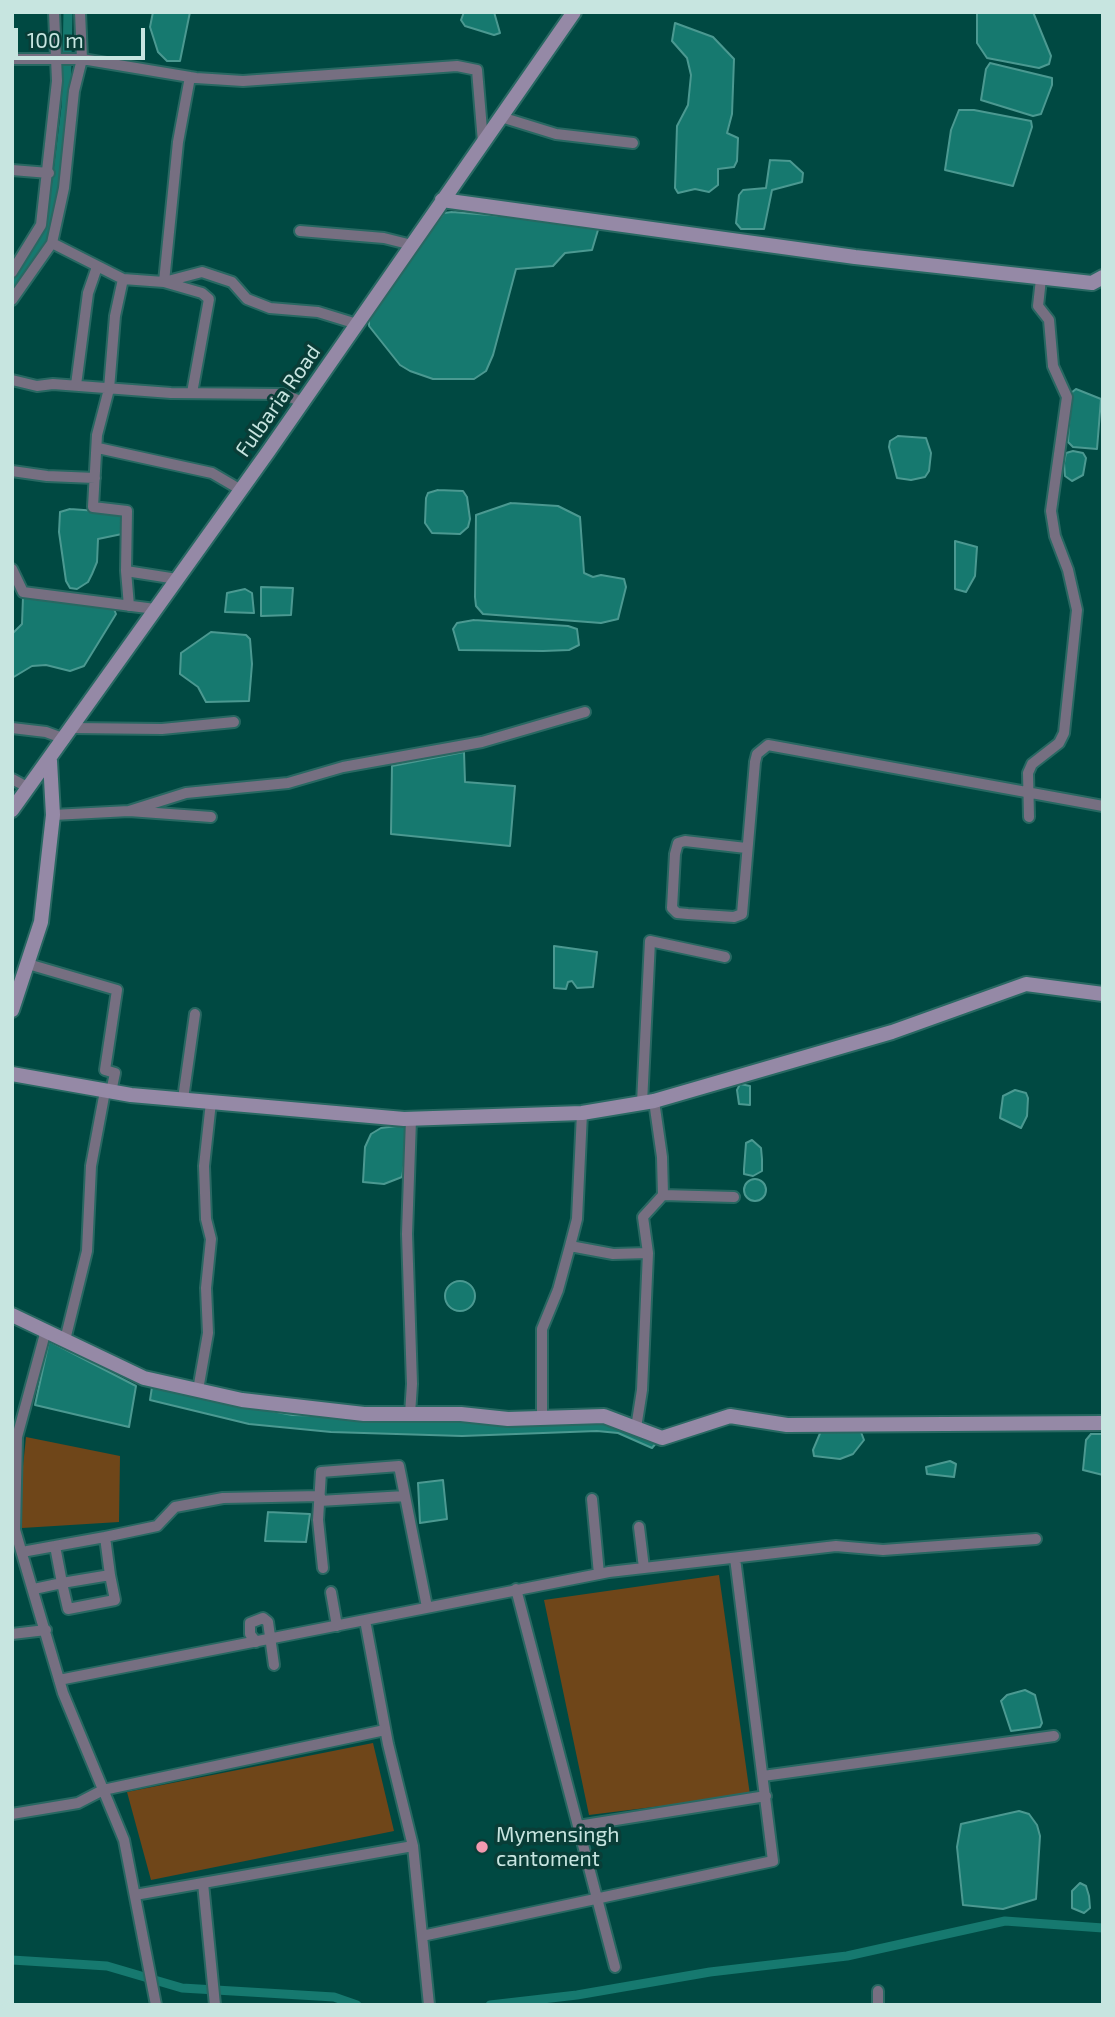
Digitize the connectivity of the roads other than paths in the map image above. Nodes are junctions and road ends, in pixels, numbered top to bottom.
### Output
1 (54, 12) edge
2 (80, 12) edge
3 (573, 12) edge
4 (54, 57) junction
5 (12, 59) edge
6 (82, 59) junction
7 (190, 77) junction
8 (501, 117) junction
9 (483, 142) junction
10 (633, 144) dead end
11 (12, 170) edge
12 (49, 173) junction
13 (443, 200) junction
14 (300, 231) dead end
15 (52, 243) junction
16 (412, 245) junction
17 (97, 267) junction
18 (12, 272) edge
19 (1103, 277) edge
20 (123, 279) junction
21 (1041, 279) junction
22 (164, 282) junction
23 (12, 300) edge
24 (357, 324) junction
25 (12, 380) edge
26 (76, 385) junction
27 (109, 390) junction
28 (192, 393) junction
29 (303, 402) junction
30 (97, 448) junction
31 (12, 471) edge
32 (95, 478) junction
33 (241, 490) junction
34 (12, 569) edge
35 (126, 571) junction
36 (177, 579) junction
37 (129, 606) junction
38 (155, 609) junction
39 (585, 712) dead end
40 (234, 722) dead end
41 (12, 729) edge
42 (69, 734) junction
43 (50, 761) junction
44 (12, 779) edge
45 (29, 788) junction
46 (1027, 792) junction
47 (1103, 806) edge
48 (12, 810) edge
49 (129, 811) junction
50 (53, 815) junction
51 (211, 817) dead end
52 (1030, 817) dead end
53 (746, 848) junction
54 (725, 957) dead end
55 (28, 964) junction
56 (1103, 993) edge
57 (12, 1010) edge
58 (195, 1014) dead end
59 (12, 1074) edge
60 (108, 1091) junction
61 (183, 1099) junction
62 (211, 1102) junction
63 (648, 1102) junction
64 (582, 1113) junction
65 (411, 1119) junction
66 (663, 1195) junction
67 (734, 1197) dead end
68 (570, 1246) junction
69 (648, 1253) junction
70 (12, 1315) edge
71 (46, 1330) junction
72 (65, 1340) junction
73 (198, 1390) junction
74 (410, 1414) junction
75 (542, 1417) junction
76 (1103, 1423) edge
77 (636, 1427) junction
78 (405, 1496) junction
79 (319, 1498) junction
80 (592, 1499) dead end
81 (14, 1524) edge
82 (639, 1527) dead end
83 (105, 1537) junction
84 (1036, 1539) dead end
85 (55, 1546) junction
86 (20, 1557) edge
87 (735, 1558) junction
88 (323, 1568) dead end
89 (645, 1568) junction
90 (599, 1574) junction
91 (110, 1575) junction
92 (62, 1583) junction
93 (516, 1588) junction
94 (34, 1589) junction
95 (331, 1592) dead end
96 (427, 1607) junction
97 (365, 1620) junction
98 (337, 1626) junction
99 (46, 1630) junction
100 (12, 1634) edge
101 (269, 1640) junction
102 (256, 1643) junction
103 (274, 1665) dead end
104 (60, 1680) junction
105 (385, 1730) junction
106 (1054, 1736) dead end
107 (763, 1776) junction
108 (103, 1790) junction
109 (766, 1796) junction
110 (12, 1814) edge
111 (578, 1826) junction
112 (413, 1846) junction
113 (203, 1883) junction
114 (135, 1895) junction
115 (597, 1896) junction
116 (422, 1936) junction
117 (615, 1967) dead end
118 (878, 1992) dead end
119 (156, 2005) edge
120 (215, 2005) edge
121 (429, 2005) edge
122 (878, 2005) edge

1 - 4 street
2 - 6 street
3 - 8 street, Fulbaria Road
4 - 5 street
4 - 6 street
4 - 12 street
6 - 7 street
6 - 15 street
7 - 9 street
7 - 22 street
8 - 9 street, Fulbaria Road
8 - 10 street
9 - 13 street, Fulbaria Road
11 - 12 street
12 - 18 street
13 - 16 street, Fulbaria Road
13 - 21 street
14 - 16 street
15 - 17 street
15 - 23 street
16 - 24 street, Fulbaria Road
17 - 20 street
17 - 26 street
19 - 21 street
20 - 22 street
20 - 27 street
21 - 46 street
22 - 24 street
22 - 28 street
24 - 29 street, Fulbaria Road
25 - 26 street
26 - 27 street
27 - 28 street
27 - 30 street
28 - 29 street
29 - 33 street, Fulbaria Road
30 - 32 street
30 - 33 street
31 - 32 street
32 - 35 street
33 - 36 street, Fulbaria Road
34 - 37 street
35 - 36 street
35 - 37 street
36 - 38 street, Fulbaria Road
37 - 38 street
38 - 42 street, Fulbaria Road
39 - 49 street
40 - 42 street
41 - 42 street
42 - 43 street, Fulbaria Road
43 - 45 street, Fulbaria Road
43 - 50 street
44 - 45 street
45 - 48 street, Fulbaria Road
46 - 47 street
46 - 52 street
46 - 53 street
49 - 50 street
49 - 51 street
50 - 55 street
53 - 53 street
54 - 63 street
55 - 57 street
55 - 60 street
56 - 63 street
58 - 61 street
59 - 60 street
60 - 61 street
60 - 72 street
61 - 62 street
62 - 65 street
62 - 73 street
63 - 64 street
63 - 66 street
64 - 65 street
64 - 68 street
65 - 74 street
66 - 67 street
66 - 69 street
68 - 69 street
68 - 75 street
69 - 77 street
70 - 71 street
71 - 72 street
71 - 81 street
72 - 73 street
73 - 74 street
74 - 75 street
75 - 77 street
76 - 77 street
78 - 79 street
78 - 79 street
78 - 96 street
79 - 83 street
79 - 88 street
80 - 90 street
81 - 86 street
82 - 89 street
83 - 85 street
83 - 91 street
84 - 87 street
85 - 86 street
85 - 92 street
86 - 94 street
87 - 89 street
87 - 107 street
89 - 90 street
90 - 93 street
91 - 92 street
91 - 92 street
92 - 94 street
93 - 96 street
93 - 111 street
94 - 99 street
95 - 98 street
96 - 97 street
97 - 98 street
97 - 105 street
98 - 101 street
99 - 100 street
99 - 104 street
101 - 102 street
101 - 102 street
101 - 103 street
102 - 104 street
104 - 108 street
105 - 108 street
105 - 112 street
106 - 107 street
107 - 109 street
108 - 110 street
108 - 114 street
109 - 111 street
109 - 115 street
111 - 115 street
112 - 113 street
112 - 116 street
113 - 114 street
113 - 120 street
114 - 119 street
115 - 116 street
115 - 117 street
116 - 121 street
118 - 122 street

